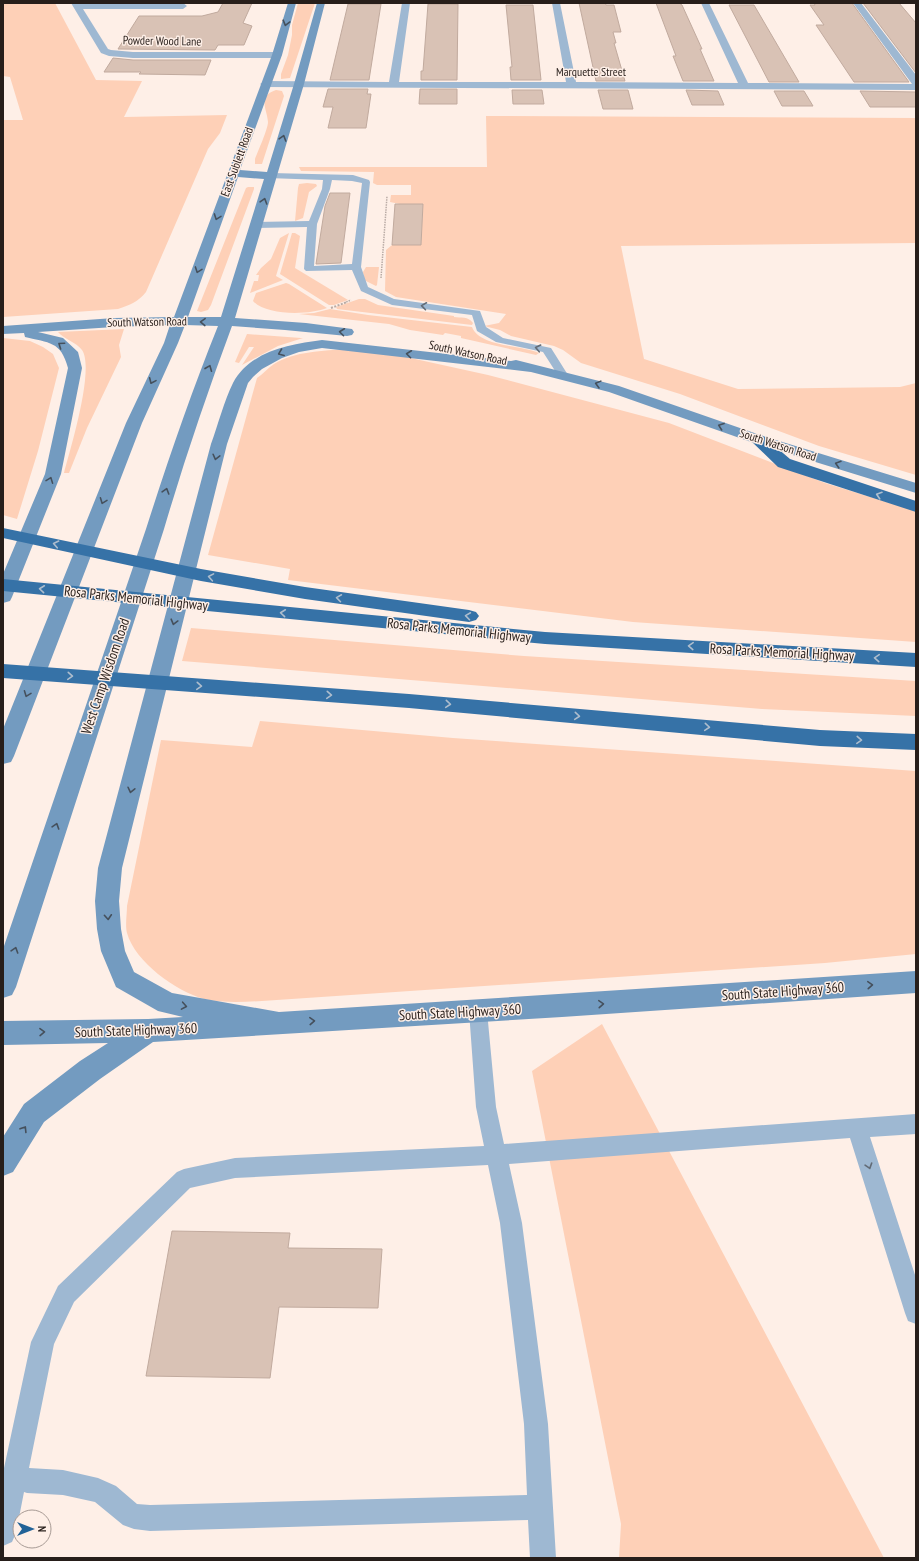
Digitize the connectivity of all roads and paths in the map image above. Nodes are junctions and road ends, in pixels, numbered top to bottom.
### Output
1 (292, 3) edge
2 (321, 3) edge
3 (406, 3) edge
4 (556, 3) edge
5 (705, 3) edge
6 (857, 3) edge
7 (76, 4) edge
8 (183, 6) dead end
9 (277, 55) junction
10 (916, 82) edge
11 (265, 84) junction
12 (299, 84) junction
13 (393, 85) junction
14 (571, 85) junction
15 (744, 86) junction
16 (916, 87) edge
17 (233, 173) junction
18 (271, 176) junction
19 (328, 177) junction
20 (387, 196) dead end
21 (312, 224) junction
22 (256, 225) junction
23 (356, 267) junction
24 (381, 280) dead end
25 (353, 300) dead end
26 (331, 308) dead end
27 (179, 321) junction
28 (227, 322) junction
29 (3, 331) edge
30 (358, 334) dead end
31 (389, 338) dead end
32 (531, 368) junction
33 (563, 375) junction
34 (757, 439) junction
35 (916, 488) edge
36 (916, 507) edge
37 (3, 533) edge
38 (3, 585) edge
39 (3, 597) edge
40 (545, 638) junction
41 (916, 660) edge
42 (3, 671) edge
43 (916, 742) edge
44 (5, 752) edge
45 (916, 982) edge
46 (3, 987) edge
47 (478, 1011) junction
48 (279, 1023) junction
49 (148, 1031) junction
50 (3, 1033) edge
51 (916, 1124) edge
52 (857, 1129) junction
53 (496, 1155) junction
54 (3, 1162) edge
55 (916, 1313) edge
56 (9, 1480) edge
57 (540, 1508) junction
58 (3, 1533) edge
59 (542, 1558) edge

1 -> 9 main road, East Sublett Road
2 - 12 main road
3 - 13 street
4 - 14 street
5 - 15 street
6 - 10 street
7 - 8 street
7 - 9 street, Powder Wood Lane
9 - 11 main road, East Sublett Road
11 - 12 street, Marquette Street
11 - 17 main road, East Sublett Road
12 - 13 street, Marquette Street
18 -> 12 main road
13 - 14 street, Marquette Street
14 - 15 street, Marquette Street
15 - 16 street, Marquette Street
17 - 18 main road
17 -> 27 main road, East Sublett Road
18 - 19 lane
22 -> 18 main road
19 - 21 lane
19 - 23 lane
20 - 24 path
21 - 22 lane
21 - 23 lane
22 - 28 main road
33 -> 23 lane
25 - 26 path
28 -> 27 main road, South Watson Road
27 - 29 main road, South Watson Road
27 -> 44 main road
30 -> 28 main road, South Watson Road
46 -> 28 main road, West Camp Wisdom Road
39 -> 29 main road
31 - 32 main road, South Watson Road
32 - 33 main road, South Watson Road
32 -> 48 main road
34 -> 33 main road, South Watson Road
35 -> 34 main road, South Watson Road
36 -> 34 highway
40 -> 37 highway
40 -> 38 highway, Rosa Parks Memorial Highway
41 -> 40 highway, Rosa Parks Memorial Highway
42 -> 43 highway
47 -> 45 main road, South State Highway 360
48 -> 47 main road, South State Highway 360
47 - 53 lane
48 - 49 main road, South State Highway 360
50 -> 49 main road, South State Highway 360
54 -> 49 main road
51 - 52 lane
52 - 53 lane
52 -> 55 lane
53 - 56 lane
53 - 57 lane
56 - 57 lane
56 - 58 lane
57 - 59 lane

